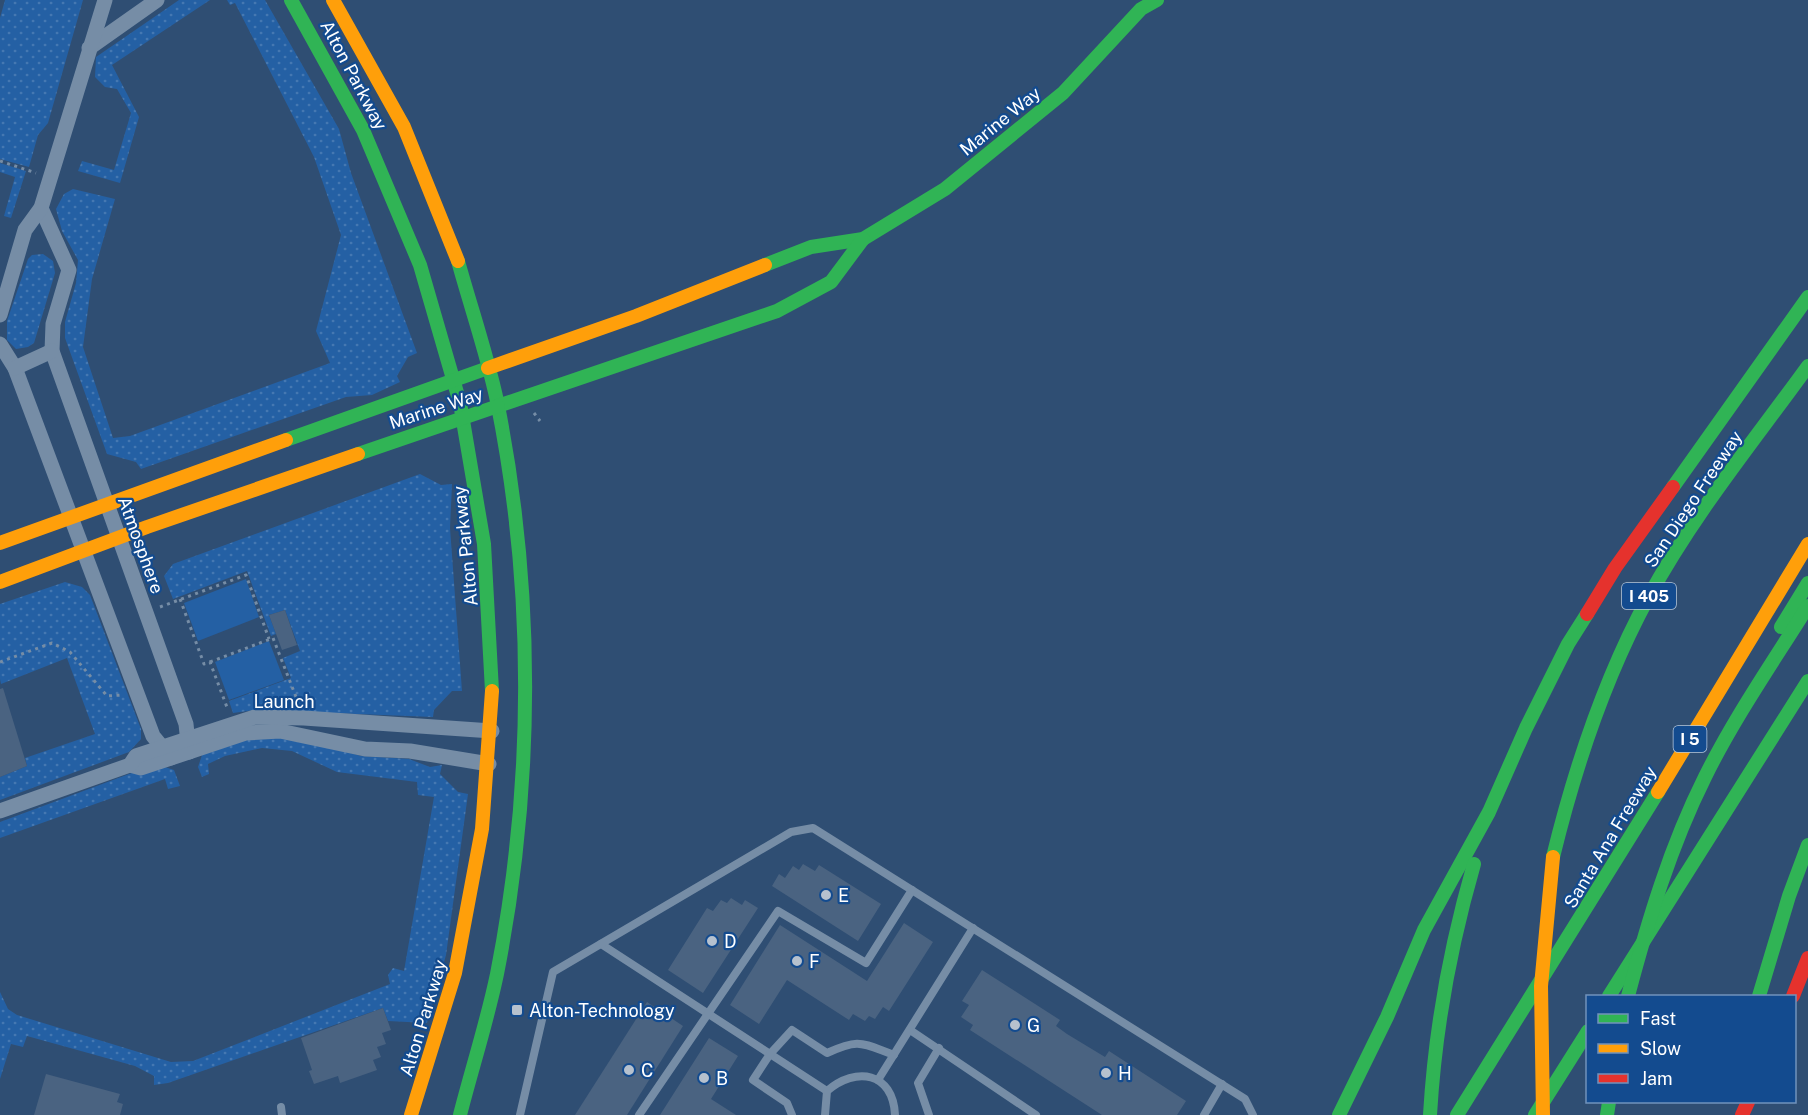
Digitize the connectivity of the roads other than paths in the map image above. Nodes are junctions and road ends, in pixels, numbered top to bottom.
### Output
1 (105, 0) edge
2 (157, 0) edge
3 (291, 0) edge
4 (333, 0) edge
5 (1157, 0) edge
6 (1143, 5) edge
7 (89, 48) junction
8 (41, 208) junction
9 (863, 239) junction
10 (1808, 297) edge
11 (0, 315) edge
12 (0, 344) edge
13 (52, 351) junction
14 (1808, 366) edge
15 (15, 368) junction
16 (488, 368) junction
17 (455, 382) junction
18 (498, 406) junction
19 (465, 417) junction
20 (106, 505) junction
21 (72, 518) junction
22 (117, 538) junction
23 (0, 543) edge
24 (1808, 544) edge
25 (84, 550) junction
26 (0, 582) edge
27 (1808, 583) edge
28 (1808, 606) edge
29 (1808, 681) edge
30 (411, 727) junction
31 (492, 731) junction
32 (188, 746) junction
33 (410, 751) junction
34 (167, 753) junction
35 (489, 764) junction
36 (1690, 776) dead end
37 (0, 811) edge
38 (1489, 812) junction
39 (1704, 819) dead end
40 (1808, 845) edge
41 (912, 890) junction
42 (973, 928) junction
43 (601, 944) junction
44 (1659, 946) dead end
45 (1576, 949) dead end
46 (1808, 958) edge
47 (1555, 961) junction
48 (1611, 995) edge
49 (1628, 995) edge
50 (1759, 995) edge
51 (1793, 995) edge
52 (708, 1013) junction
53 (910, 1030) junction
54 (1586, 1033) edge
55 (939, 1048) junction
56 (770, 1054) junction
57 (894, 1056) junction
58 (878, 1080) junction
59 (1222, 1084) junction
60 (827, 1091) junction
61 (411, 1115) edge
62 (460, 1115) edge
63 (520, 1115) edge
64 (639, 1115) edge
65 (792, 1115) edge
66 (825, 1115) edge
67 (895, 1115) edge
68 (929, 1115) edge
69 (1036, 1115) edge
70 (1204, 1115) edge
71 (1253, 1115) edge
72 (1339, 1115) edge
73 (1430, 1115) edge
74 (1457, 1115) edge
75 (1535, 1115) edge
76 (1543, 1115) edge

1 - 7 street
2 - 7 street
3 - 17 main road, Alton Parkway
4 - 16 main road, Alton Parkway
5 - 6 main road, Marine Way
6 - 9 main road, Marine Way
7 - 8 street
8 - 11 street
8 - 13 street, Atmosphere
9 - 16 main road, Marine Way
9 - 18 main road, Marine Way
10 - 38 main road
12 - 15 street
13 - 15 street
13 - 20 street, Atmosphere
14 - 76 main road, San Diego Freeway / I 405, bridge
15 - 21 street
16 - 17 main road, Marine Way
16 - 18 main road, Alton Parkway
17 - 19 main road, Alton Parkway
17 - 20 main road, Marine Way
18 - 19 main road, Marine Way
18 - 62 main road, Alton Parkway
19 - 22 main road, Marine Way
19 - 31 main road, Alton Parkway
20 - 21 main road, Marine Way
20 - 22 street, Atmosphere
21 - 23 main road, Marine Way
21 - 25 street
22 - 25 main road, Marine Way
22 - 32 street, Atmosphere
24 - 47 main road, Santa Ana Freeway / I 5
25 - 26 main road, Marine Way
25 - 34 street
27 - 36 main road
28 - 49 main road, bridge
29 - 48 main road
30 - 31 street, Launch
30 - 32 street, Launch
30 - 33 street
31 - 35 main road, Alton Parkway
32 - 33 street, Launch
32 - 34 street, Launch
33 - 35 street, Launch
34 - 37 street, Launch
35 - 61 main road, Alton Parkway
38 - 72 main road
38 - 73 main road
39 - 44 main road
40 - 50 main road
41 - 42 lane
41 - 43 lane
41 - 52 lane
42 - 53 lane
42 - 59 lane
43 - 52 lane
43 - 63 lane
45 - 47 main road
46 - 51 main road
47 - 74 main road, Santa Ana Freeway / I 5
52 - 56 lane
52 - 64 lane
53 - 55 lane
53 - 57 lane
54 - 75 main road
55 - 68 lane
55 - 69 lane
56 - 57 lane
56 - 60 lane
56 - 65 lane
57 - 58 lane
58 - 60 lane
58 - 67 lane
59 - 70 lane
59 - 71 lane
60 - 66 lane

